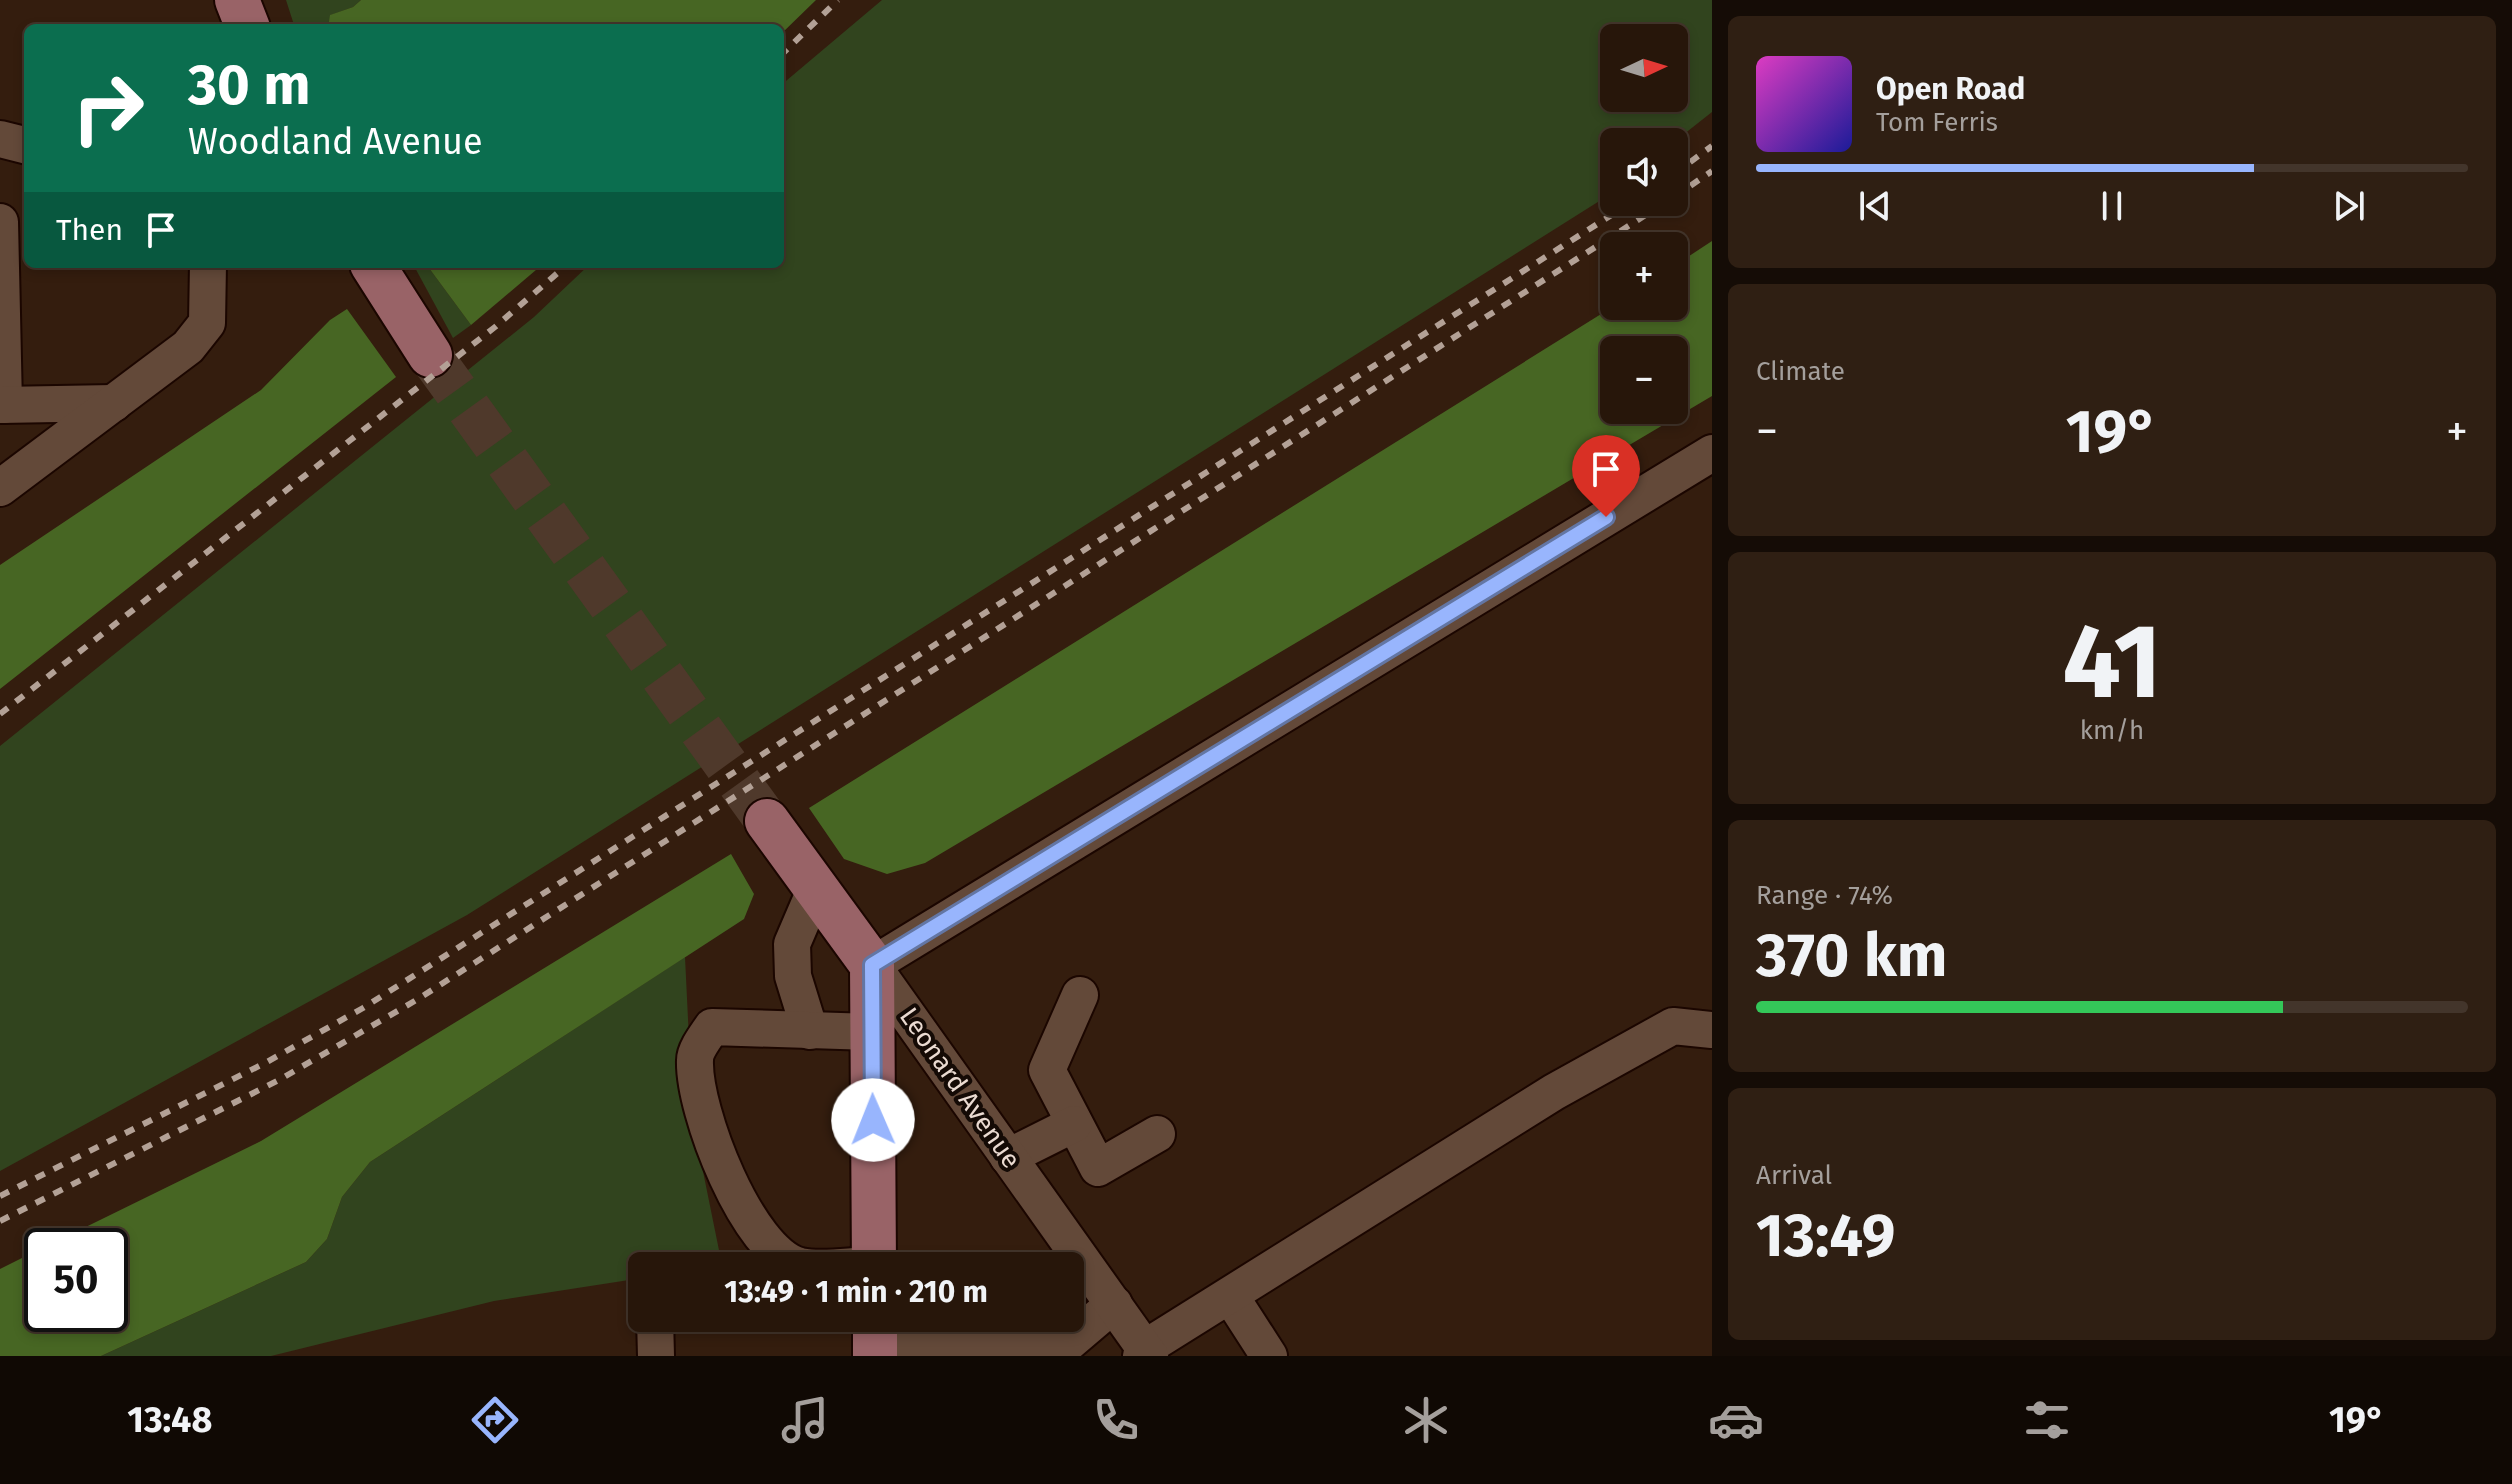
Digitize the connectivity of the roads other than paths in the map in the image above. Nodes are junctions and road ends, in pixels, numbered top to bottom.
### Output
1 (237, 0) edge
2 (246, 24) edge
3 (0, 139) edge
4 (24, 145) edge
5 (0, 222) edge
6 (208, 268) edge
7 (375, 268) edge
8 (430, 355) tunnel mouth
9 (114, 403) junction
10 (2, 405) edge
11 (1712, 453) edge
12 (0, 488) edge
13 (767, 821) tunnel mouth
14 (816, 888) junction
15 (872, 965) junction
16 (1080, 995) dead end
17 (1712, 1030) edge
18 (810, 1031) junction
19 (872, 1032) junction
20 (1074, 1124) junction
21 (1157, 1134) dead end
22 (1008, 1157) junction
23 (778, 1252) edge
24 (874, 1252) edge
25 (1231, 1297) junction
26 (1114, 1304) junction
27 (655, 1332) edge
28 (875, 1341) edge
29 (1145, 1353) edge
30 (656, 1356) edge
31 (1269, 1356) edge

1 - 2 main road
3 - 4 street
5 - 10 street
6 - 9 street
7 - 8 main road
9 - 10 street
9 - 12 street
11 - 15 street
13 - 14 main road, Leonard Avenue
14 - 15 main road, Leonard Avenue
14 - 18 street
15 - 19 main road
15 - 22 street, Leonard Avenue
16 - 20 street
17 - 25 street
18 - 19 street
18 - 23 street
19 - 24 main road
20 - 21 street
20 - 22 street
22 - 26 street, Leonard Avenue
25 - 29 street
25 - 31 street
26 - 28 street
26 - 29 street, Leonard Avenue
27 - 30 street

